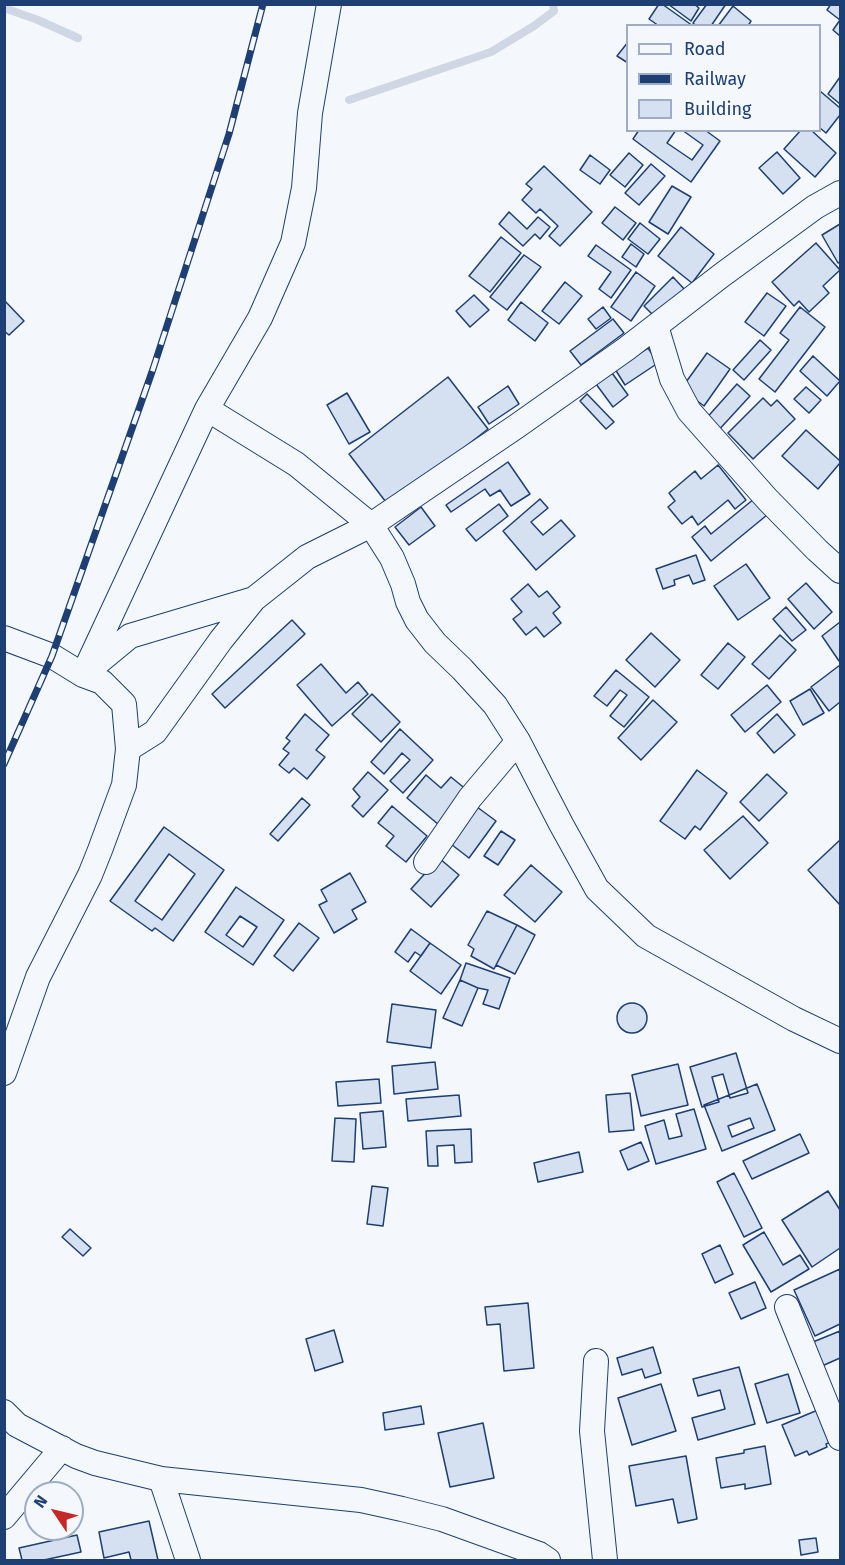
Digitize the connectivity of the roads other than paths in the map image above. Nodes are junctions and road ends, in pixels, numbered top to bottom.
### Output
1 (329, 4) edge
2 (840, 193) edge
3 (656, 326) junction
4 (207, 409) junction
5 (371, 525) junction
6 (840, 571) edge
7 (254, 599) junction
8 (4, 638) edge
9 (83, 675) junction
10 (518, 741) junction
11 (128, 749) junction
12 (426, 862) dead end
13 (38, 977) junction
14 (4, 1018) edge
15 (840, 1041) edge
16 (4, 1073) edge
17 (788, 1306) dead end
18 (596, 1361) dead end
19 (4, 1412) edge
20 (840, 1438) edge
21 (62, 1448) junction
22 (161, 1479) junction
23 (4, 1517) edge
24 (544, 1557) edge
25 (188, 1560) edge
26 (562, 1560) edge
27 (605, 1560) edge

1 - 4 street
2 - 3 street
3 - 5 street
3 - 6 street
4 - 5 street
4 - 9 street
5 - 7 street
5 - 10 street
7 - 9 street
7 - 11 street
8 - 9 street
9 - 11 street
10 - 12 street
10 - 15 street
11 - 13 street
13 - 14 street
13 - 16 street
17 - 20 street
18 - 27 street
19 - 21 street
21 - 22 street
21 - 23 street
22 - 24 street
22 - 25 street
24 - 26 street

